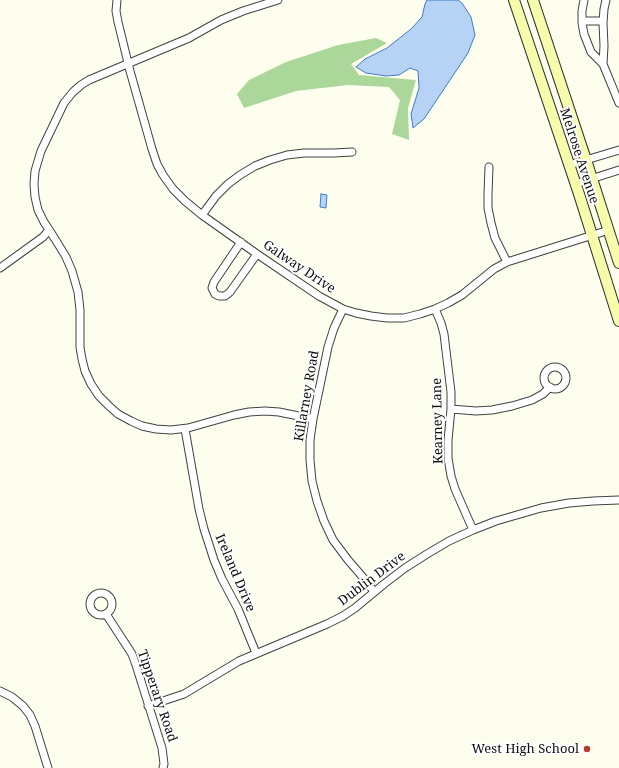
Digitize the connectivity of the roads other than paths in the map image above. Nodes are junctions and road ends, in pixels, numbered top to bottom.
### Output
1 (117, 0) edge
2 (278, 0) edge
3 (514, 0) edge
4 (533, 0) edge
5 (584, 0) edge
6 (606, 0) edge
7 (582, 21) junction
8 (603, 21) junction
9 (129, 63) junction
10 (603, 64) junction
11 (619, 103) edge
12 (619, 150) edge
13 (352, 152) dead end
14 (586, 160) junction
15 (569, 165) junction
16 (489, 167) dead end
17 (619, 170) edge
18 (592, 179) junction
19 (575, 184) junction
20 (202, 215) junction
21 (49, 230) junction
22 (608, 230) junction
23 (592, 235) junction
24 (241, 242) junction
25 (257, 254) junction
26 (507, 262) junction
27 (619, 262) edge
28 (0, 268) edge
29 (343, 309) junction
30 (435, 309) junction
31 (619, 321) edge
32 (550, 387) dead end
33 (451, 409) junction
34 (313, 419) junction
35 (185, 429) junction
36 (619, 500) edge
37 (473, 530) junction
38 (374, 592) junction
39 (106, 614) dead end
40 (256, 654) junction
41 (0, 691) edge
42 (148, 706) junction
43 (48, 768) edge
44 (163, 768) edge

1 - 9 street, Galway Drive
2 - 9 street
3 - 15 main road, Melrose Avenue
4 - 14 main road, Melrose Avenue
5 - 7 street
6 - 8 street
7 - 8 street
7 - 10 street
8 - 10 street
9 - 20 street, Galway Drive
9 - 21 street
10 - 11 street
12 - 14 street
13 - 20 street
14 - 15 street
14 - 18 main road, Melrose Avenue
15 - 19 main road, Melrose Avenue
16 - 26 street
17 - 18 street
18 - 19 street
18 - 22 main road, Melrose Avenue
19 - 23 main road, Melrose Avenue
20 - 24 street, Galway Drive
21 - 28 street
21 - 35 street
22 - 23 street, Galway Drive
22 - 27 main road, Melrose Avenue
23 - 26 street, Galway Drive
23 - 31 main road, Melrose Avenue
24 - 25 street, Galway Drive
24 - 25 street
25 - 29 street, Galway Drive
26 - 30 street, Galway Drive
29 - 30 street, Galway Drive
29 - 34 street, Killarney Road
30 - 33 street, Kearney Lane
32 - 33 street
33 - 37 street, Kearney Lane
34 - 35 street
34 - 38 street, Killarney Road
35 - 40 street, Ireland Drive
36 - 37 street, Dublin Drive
37 - 38 street, Dublin Drive
38 - 40 street, Dublin Drive
39 - 42 street, Tipperary Road
40 - 42 street, Dublin Drive
41 - 43 street
42 - 44 street, Tipperary Road

